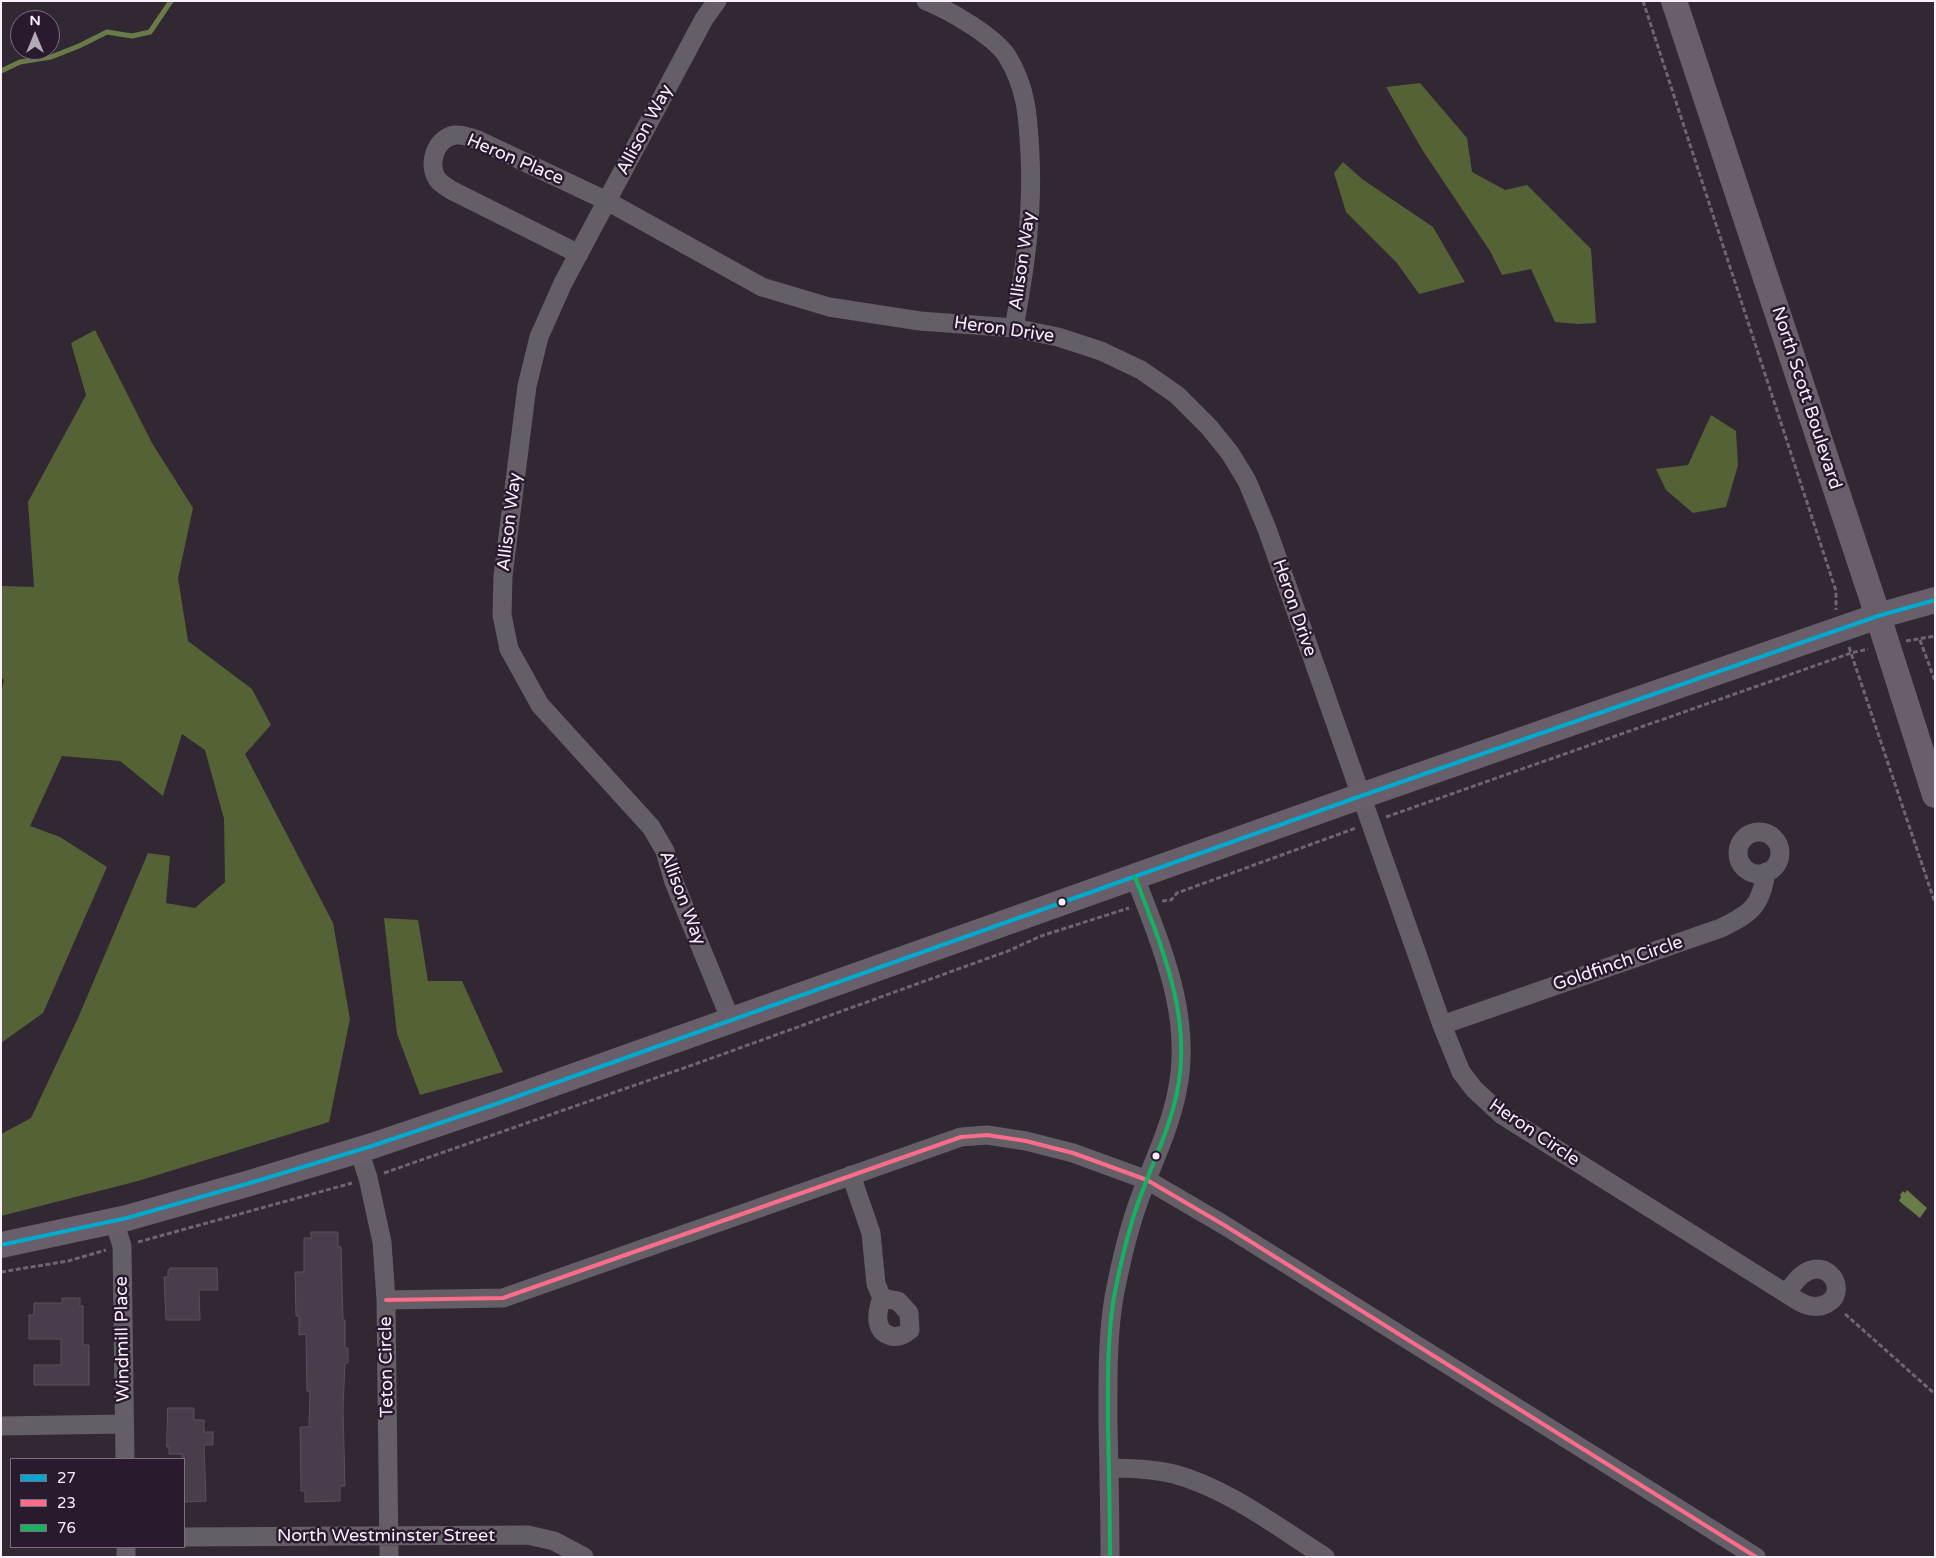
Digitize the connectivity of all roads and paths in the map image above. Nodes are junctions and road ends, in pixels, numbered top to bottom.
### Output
1 (717, 1) edge
2 (926, 1) edge
3 (1644, 1) edge
4 (1674, 1) edge
5 (607, 201) junction
6 (579, 254) junction
7 (1014, 328) junction
8 (1935, 600) edge
9 (1878, 616) junction
10 (1935, 636) edge
11 (1847, 641) junction
12 (1935, 681) edge
13 (1935, 795) edge
14 (1361, 796) junction
15 (1370, 823) junction
16 (1766, 872) dead end
17 (1135, 877) junction
18 (1145, 903) junction
19 (1935, 903) edge
20 (731, 1021) junction
21 (1442, 1025) junction
22 (359, 1150) junction
23 (851, 1175) junction
24 (368, 1178) junction
25 (1147, 1180) junction
26 (114, 1221) junction
27 (1, 1245) edge
28 (122, 1246) junction
29 (1, 1272) edge
30 (1787, 1294) dead end
31 (882, 1298) dead end
32 (386, 1300) junction
33 (1845, 1314) dead end
34 (1935, 1394) edge
35 (124, 1424) junction
36 (1, 1426) edge
37 (125, 1458) edge
38 (1109, 1468) junction
39 (388, 1536) junction
40 (185, 1537) edge
41 (389, 1557) edge
42 (584, 1557) edge
43 (1110, 1557) edge
44 (1325, 1557) edge
45 (1756, 1557) edge

1 - 5 street, Allison Way
2 - 7 street, Allison Way
3 - 11 path
4 - 9 main road, North Scott Boulevard
5 - 6 street, Allison Way
5 - 6 street, Heron Place
5 - 7 street, Heron Drive
6 - 20 street, Allison Way
7 - 14 street, Heron Drive
8 - 9 main road
9 - 11 main road
9 - 13 main road, North Scott Boulevard
10 - 12 path
11 - 14 main road
11 - 15 path
11 - 19 path
14 - 15 street, Heron Circle
14 - 17 main road
15 - 18 path
15 - 21 street, Heron Circle
16 - 21 street, Goldfinch Circle
17 - 18 street
17 - 20 main road
18 - 24 path
18 - 25 street
20 - 22 main road
21 - 30 street, Heron Circle
22 - 24 street, Teton Circle
22 - 26 main road
23 - 25 street
23 - 31 street
23 - 32 street
24 - 28 path
24 - 32 street, Teton Circle
25 - 38 street
25 - 45 street
26 - 27 main road
26 - 28 street, Windmill Place
28 - 29 path
28 - 35 street, Windmill Place
32 - 39 street, Teton Circle
33 - 34 path
35 - 36 street
35 - 37 street, Windmill Place
38 - 43 street
38 - 44 street
39 - 40 street, North Westminster Street
39 - 41 street, Teton Circle
39 - 42 street, North Westminster Street

